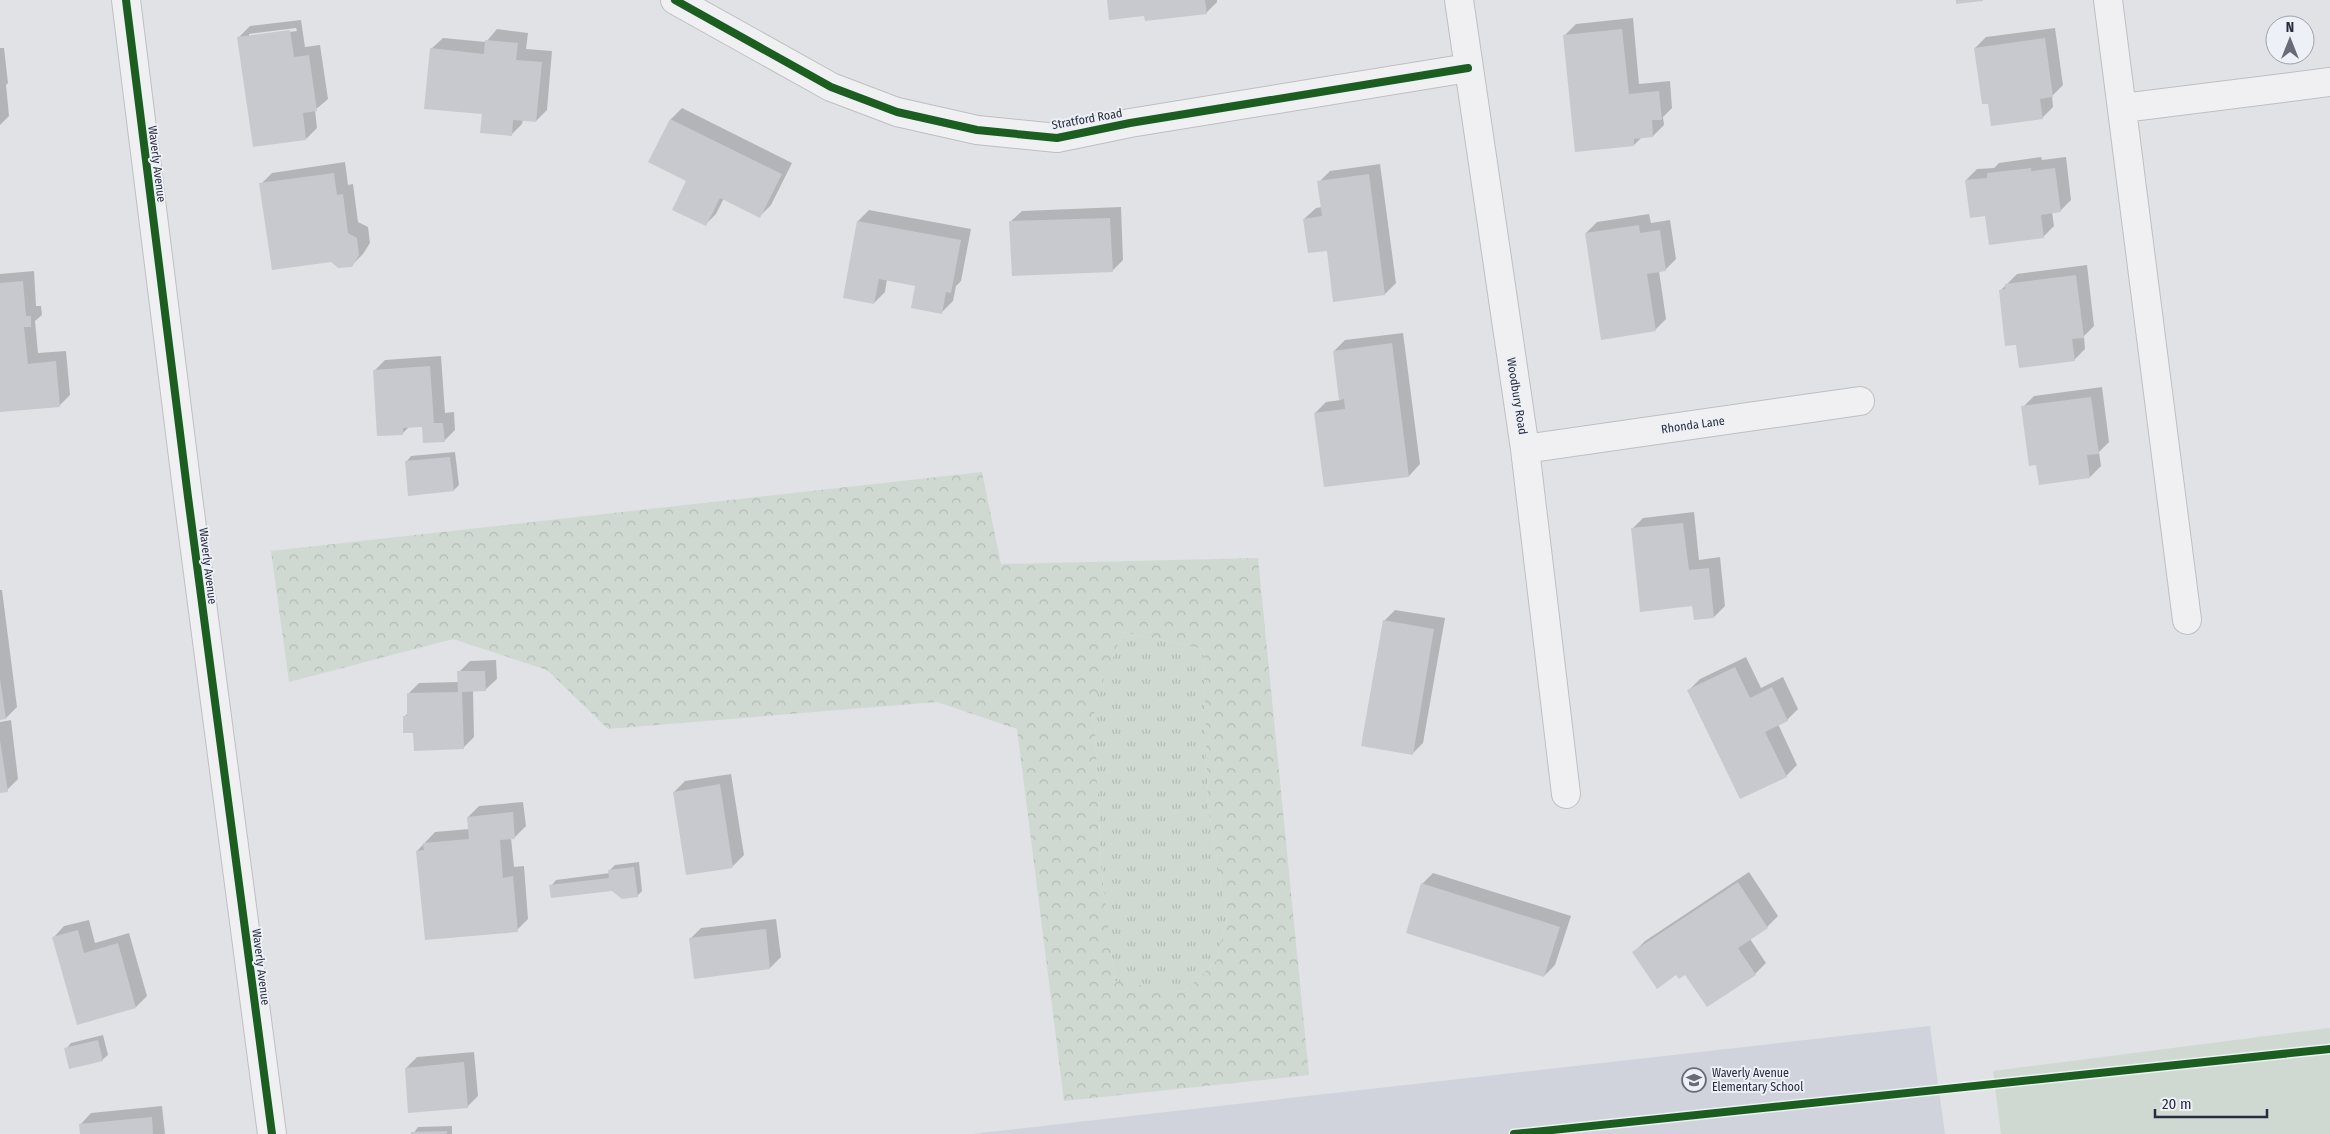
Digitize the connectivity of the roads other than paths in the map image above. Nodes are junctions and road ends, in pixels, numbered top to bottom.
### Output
1 (126, 0) edge
2 (675, 0) edge
3 (1459, 0) edge
4 (2108, 0) edge
5 (1468, 68) junction
6 (2330, 82) edge
7 (2123, 108) junction
8 (1860, 402) dead end
9 (1525, 449) junction
10 (2187, 620) dead end
11 (1566, 794) dead end
12 (272, 1134) edge

1 - 12 street, Waverly Avenue
2 - 5 street, Stratford Road
3 - 5 street, Woodbury Road
4 - 7 street
5 - 9 street, Woodbury Road
6 - 7 street
7 - 10 street
8 - 9 street, Rhonda Lane
9 - 11 street, Woodbury Road

